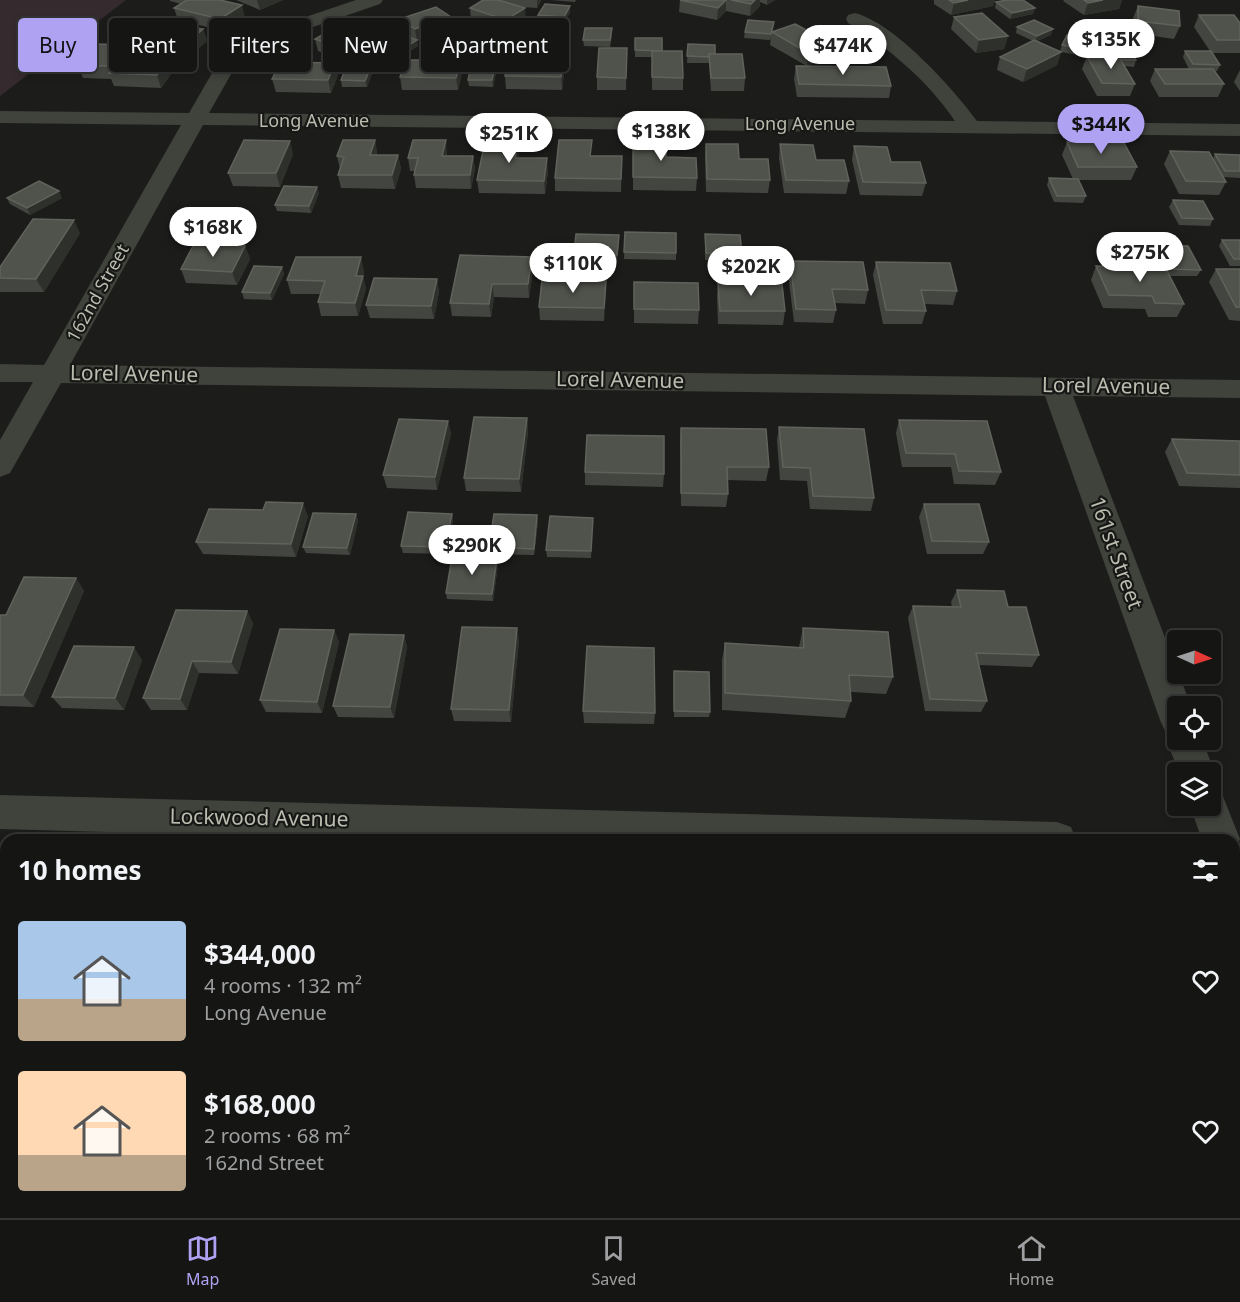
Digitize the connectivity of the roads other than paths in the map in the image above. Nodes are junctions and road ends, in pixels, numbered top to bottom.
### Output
1 (374, 0) edge
2 (855, 19) dead end
3 (0, 117) edge
4 (196, 120) junction
5 (969, 126) junction
6 (1240, 130) edge
7 (0, 373) edge
8 (52, 373) junction
9 (1055, 385) junction
10 (1240, 389) edge
11 (0, 466) edge
12 (1169, 696) edge
13 (0, 812) edge
14 (1213, 816) edge
15 (830, 834) edge
16 (1219, 834) edge

1 - 4 street, 162nd Street
2 - 5 street
3 - 4 street, Long Avenue
4 - 5 street, Long Avenue
4 - 8 street, 162nd Street
5 - 6 street, Long Avenue
7 - 8 street, Lorel Avenue
8 - 9 street, Lorel Avenue
8 - 11 street, 162nd Street
9 - 10 street, Lorel Avenue
9 - 12 street, 161st Street
13 - 15 street, Lockwood Avenue
14 - 16 street

